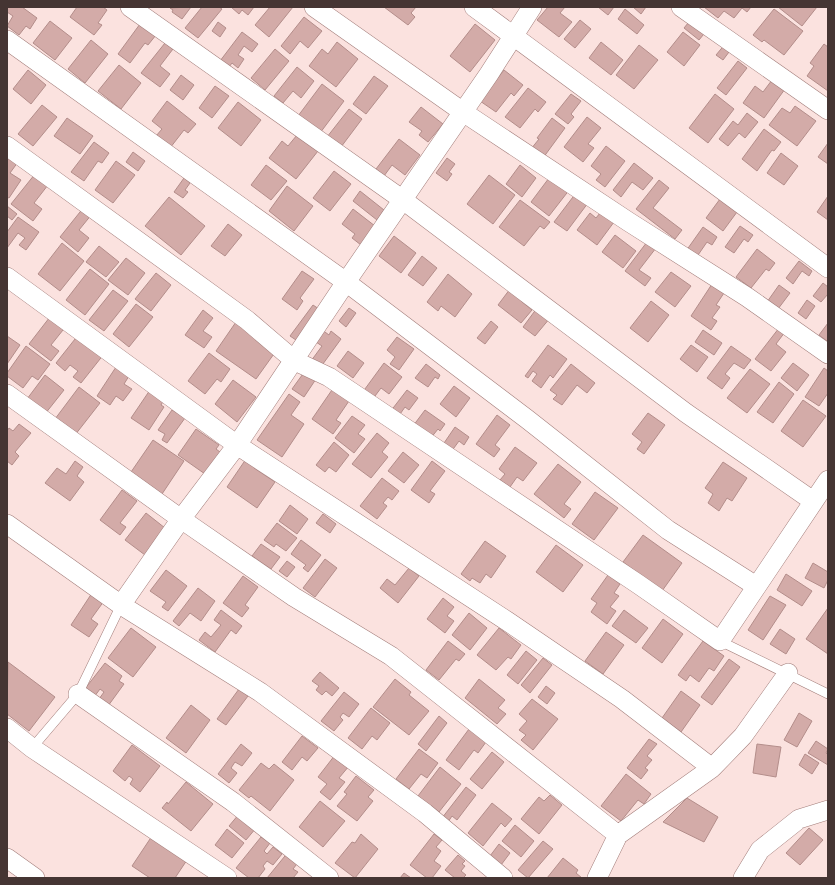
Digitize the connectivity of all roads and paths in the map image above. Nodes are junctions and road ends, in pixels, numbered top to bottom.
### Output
1 (130, 7) edge
2 (314, 7) edge
3 (474, 7) edge
4 (532, 7) edge
5 (681, 7) edge
6 (513, 37) junction
7 (7, 40) edge
8 (828, 110) edge
9 (463, 112) junction
10 (7, 146) edge
11 (403, 200) junction
12 (828, 268) edge
13 (7, 277) edge
14 (346, 282) junction
15 (828, 354) edge
16 (295, 361) junction
17 (7, 394) edge
18 (238, 445) junction
19 (828, 480) edge
20 (812, 501) junction
21 (181, 519) junction
22 (7, 524) edge
23 (756, 586) junction
24 (121, 605) junction
25 (720, 641) junction
26 (788, 673) junction
27 (78, 694) junction
28 (828, 694) edge
29 (7, 728) edge
30 (32, 748) junction
31 (712, 768) junction
32 (828, 810) edge
33 (618, 835) junction
34 (7, 858) edge
35 (35, 878) edge
36 (227, 878) edge
37 (329, 878) edge
38 (503, 878) edge
39 (597, 878) edge
40 (743, 878) edge

1 - 11 street
2 - 9 street
3 - 6 street
4 - 6 street
5 - 8 street
6 - 9 street
6 - 12 street
7 - 14 street
9 - 11 street
9 - 15 street
10 - 16 street
11 - 14 street
11 - 20 street
13 - 18 street
14 - 16 street
14 - 23 street
16 - 18 street
16 - 25 street
17 - 21 street
18 - 21 street
18 - 31 street
19 - 20 street
20 - 23 street
21 - 24 street
21 - 33 street
22 - 24 street
23 - 25 street
24 - 27 lane
24 - 38 street
25 - 26 lane
26 - 28 lane
26 - 31 street
27 - 30 lane
27 - 37 street
29 - 30 street
30 - 36 street
31 - 33 street
32 - 40 street
33 - 39 street
34 - 35 street

